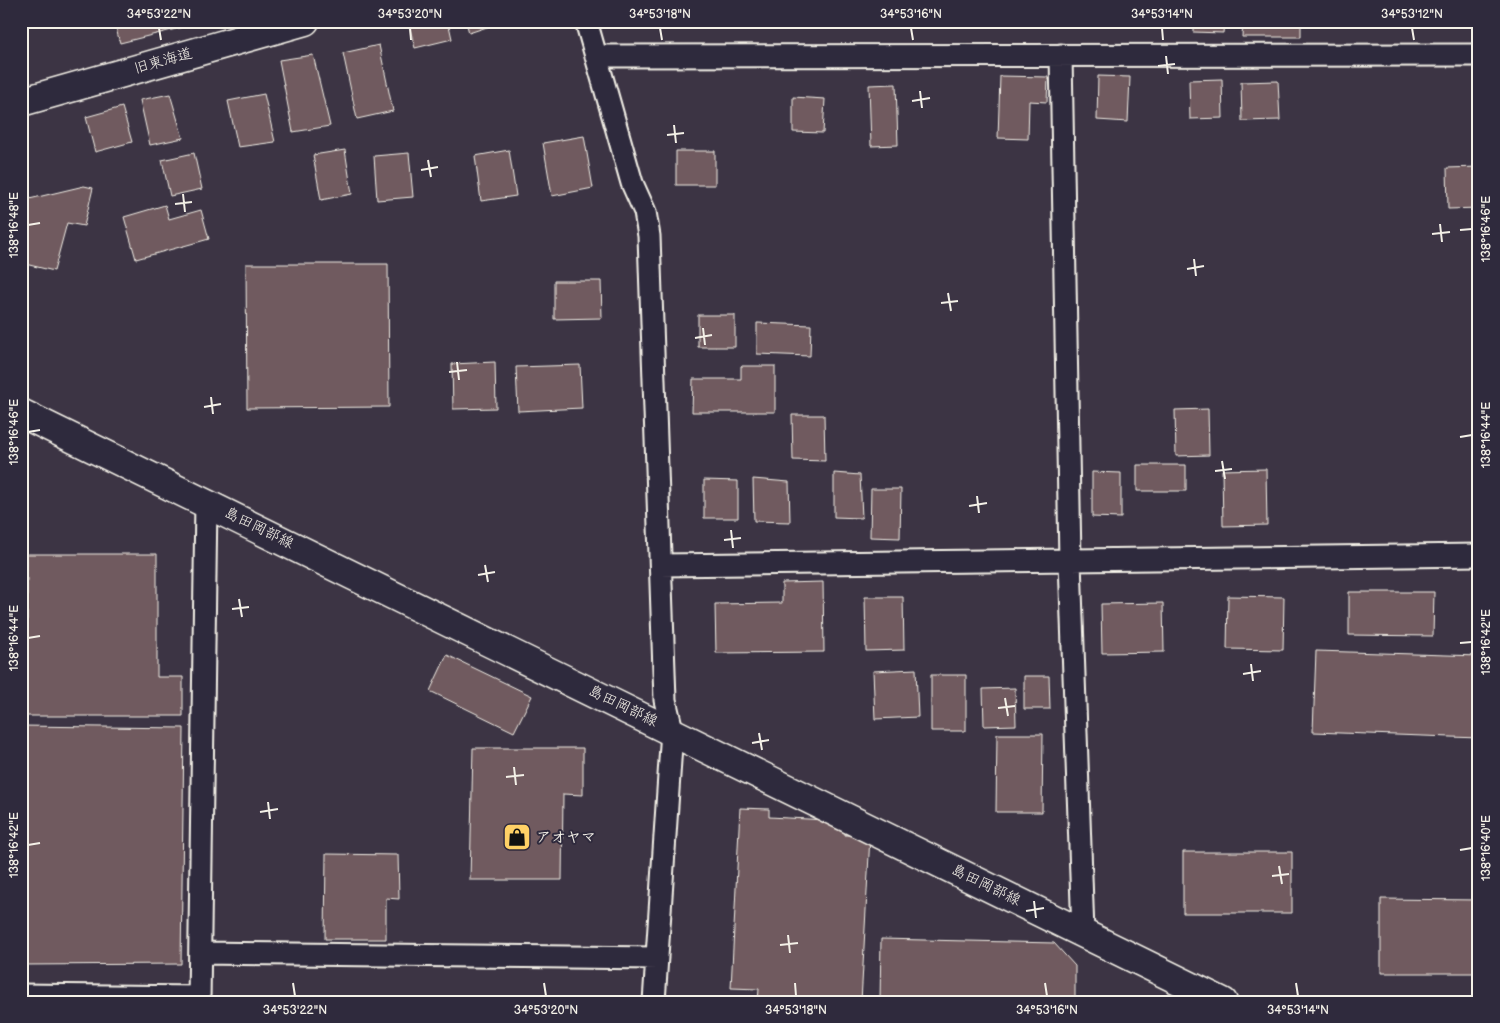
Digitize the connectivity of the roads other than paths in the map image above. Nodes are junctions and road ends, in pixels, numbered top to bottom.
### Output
1 (305, 21) edge
2 (586, 21) edge
3 (1061, 55) junction
4 (1479, 55) edge
5 (596, 56) junction
6 (21, 102) edge
7 (21, 413) edge
8 (206, 502) junction
9 (1479, 555) edge
10 (1070, 562) junction
11 (661, 565) junction
12 (672, 730) junction
13 (1083, 933) junction
14 (200, 953) junction
15 (657, 958) junction
16 (21, 995) edge
17 (199, 999) edge
18 (654, 1002) edge
19 (1223, 1002) edge

1 - 6 main road, 旧東海道
2 - 5 street
3 - 4 street
3 - 5 street
3 - 10 street
5 - 11 street
7 - 8 main road, 島田岡部線
8 - 12 main road, 島田岡部線
8 - 14 street
9 - 10 street
10 - 11 street
10 - 13 street
11 - 12 street
12 - 13 main road, 島田岡部線
12 - 15 street
13 - 19 main road, 島田岡部線
14 - 15 street
14 - 17 street
15 - 18 street
16 - 17 street

